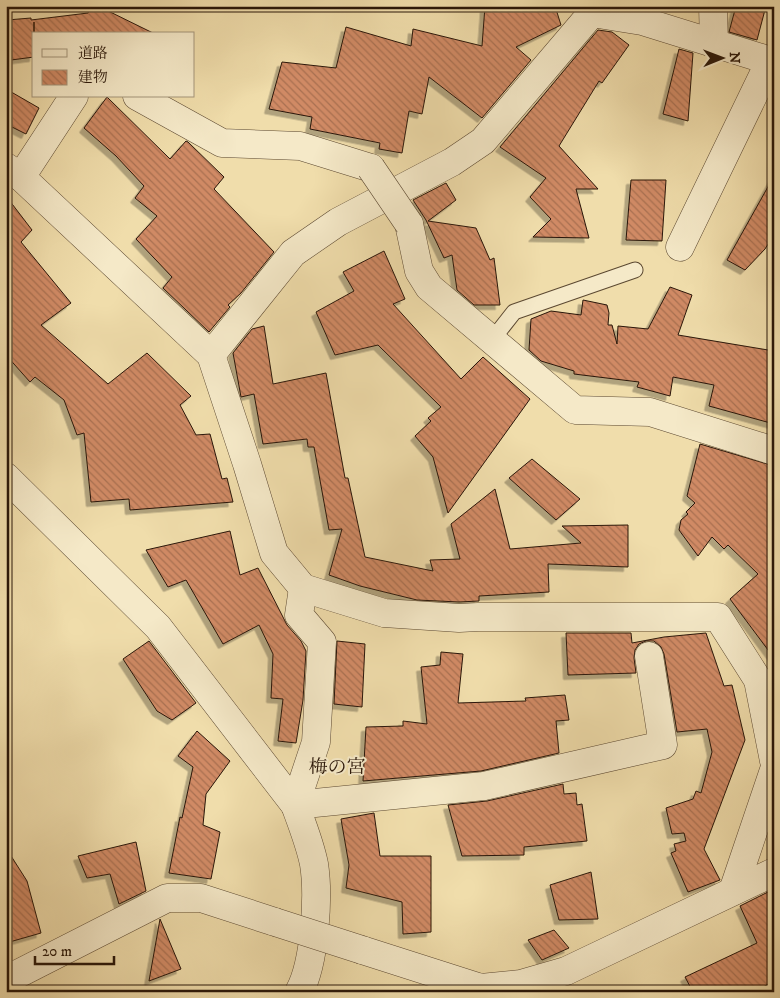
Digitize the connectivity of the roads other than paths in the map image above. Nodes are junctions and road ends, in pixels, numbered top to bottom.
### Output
1 (713, 6) edge
2 (714, 44) junction
3 (772, 62) edge
4 (72, 98) edge
5 (141, 98) edge
6 (14, 172) edge
7 (680, 247) dead end
8 (635, 270) dead end
9 (492, 340) junction
10 (211, 355) junction
11 (774, 451) edge
12 (6, 477) edge
13 (303, 588) junction
14 (649, 656) dead end
15 (774, 761) edge
16 (774, 770) edge
17 (295, 806) junction
18 (774, 872) edge
19 (733, 891) junction
20 (6, 980) edge
21 (453, 986) edge
22 (299, 992) edge

1 - 2 street
2 - 3 street
2 - 10 street
3 - 7 street
4 - 6 street
5 - 9 street, bridge
6 - 10 street
8 - 9 lane
9 - 11 street
10 - 13 street
12 - 17 street
13 - 15 street
13 - 17 street
14 - 17 street
16 - 19 street
17 - 22 street
18 - 19 street
19 - 21 street
20 - 21 street, bridge

